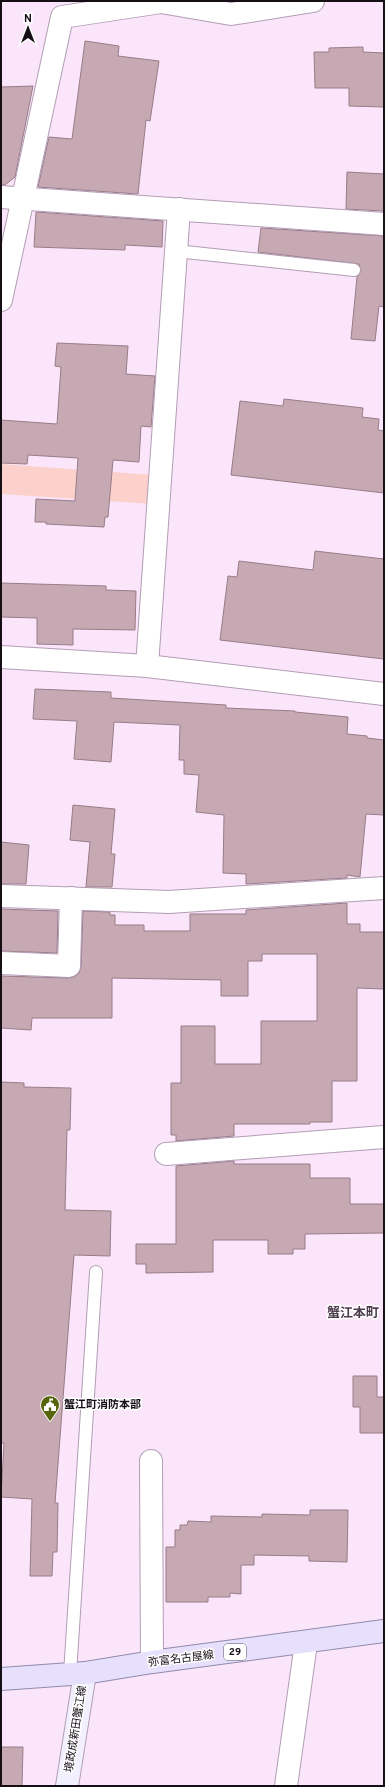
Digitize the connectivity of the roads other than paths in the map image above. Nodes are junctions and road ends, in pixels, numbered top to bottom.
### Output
1 (314, 1) edge
2 (138, 3) edge
3 (1, 197) edge
4 (23, 199) junction
5 (179, 209) junction
6 (384, 224) edge
7 (176, 251) junction
8 (354, 270) dead end
9 (1, 300) edge
10 (1, 657) edge
11 (146, 666) junction
12 (384, 694) edge
13 (384, 888) edge
14 (1, 896) edge
15 (71, 898) junction
16 (1, 963) edge
17 (384, 1137) edge
18 (166, 1154) dead end
19 (96, 1272) dead end
20 (151, 1461) dead end
21 (384, 1631) edge
22 (306, 1643) junction
23 (152, 1662) junction
24 (77, 1673) junction
25 (1, 1679) edge
26 (67, 1786) edge
27 (286, 1786) edge

1 - 2 street
2 - 4 street
3 - 4 street
4 - 5 street
4 - 9 street
5 - 6 street
5 - 7 street
7 - 8 lane
7 - 11 street
10 - 11 street
11 - 12 street
13 - 15 street
14 - 15 street
15 - 16 street
17 - 18 street
19 - 24 lane
20 - 23 street
21 - 22 main road, 弥富名古屋線 / 29
22 - 23 main road, 弥富名古屋線 / 29
22 - 27 street
23 - 24 main road, 弥富名古屋線 / 29
24 - 25 main road, 弥富名古屋線 / 29
24 - 26 main road, 境政成新田蟹江線

